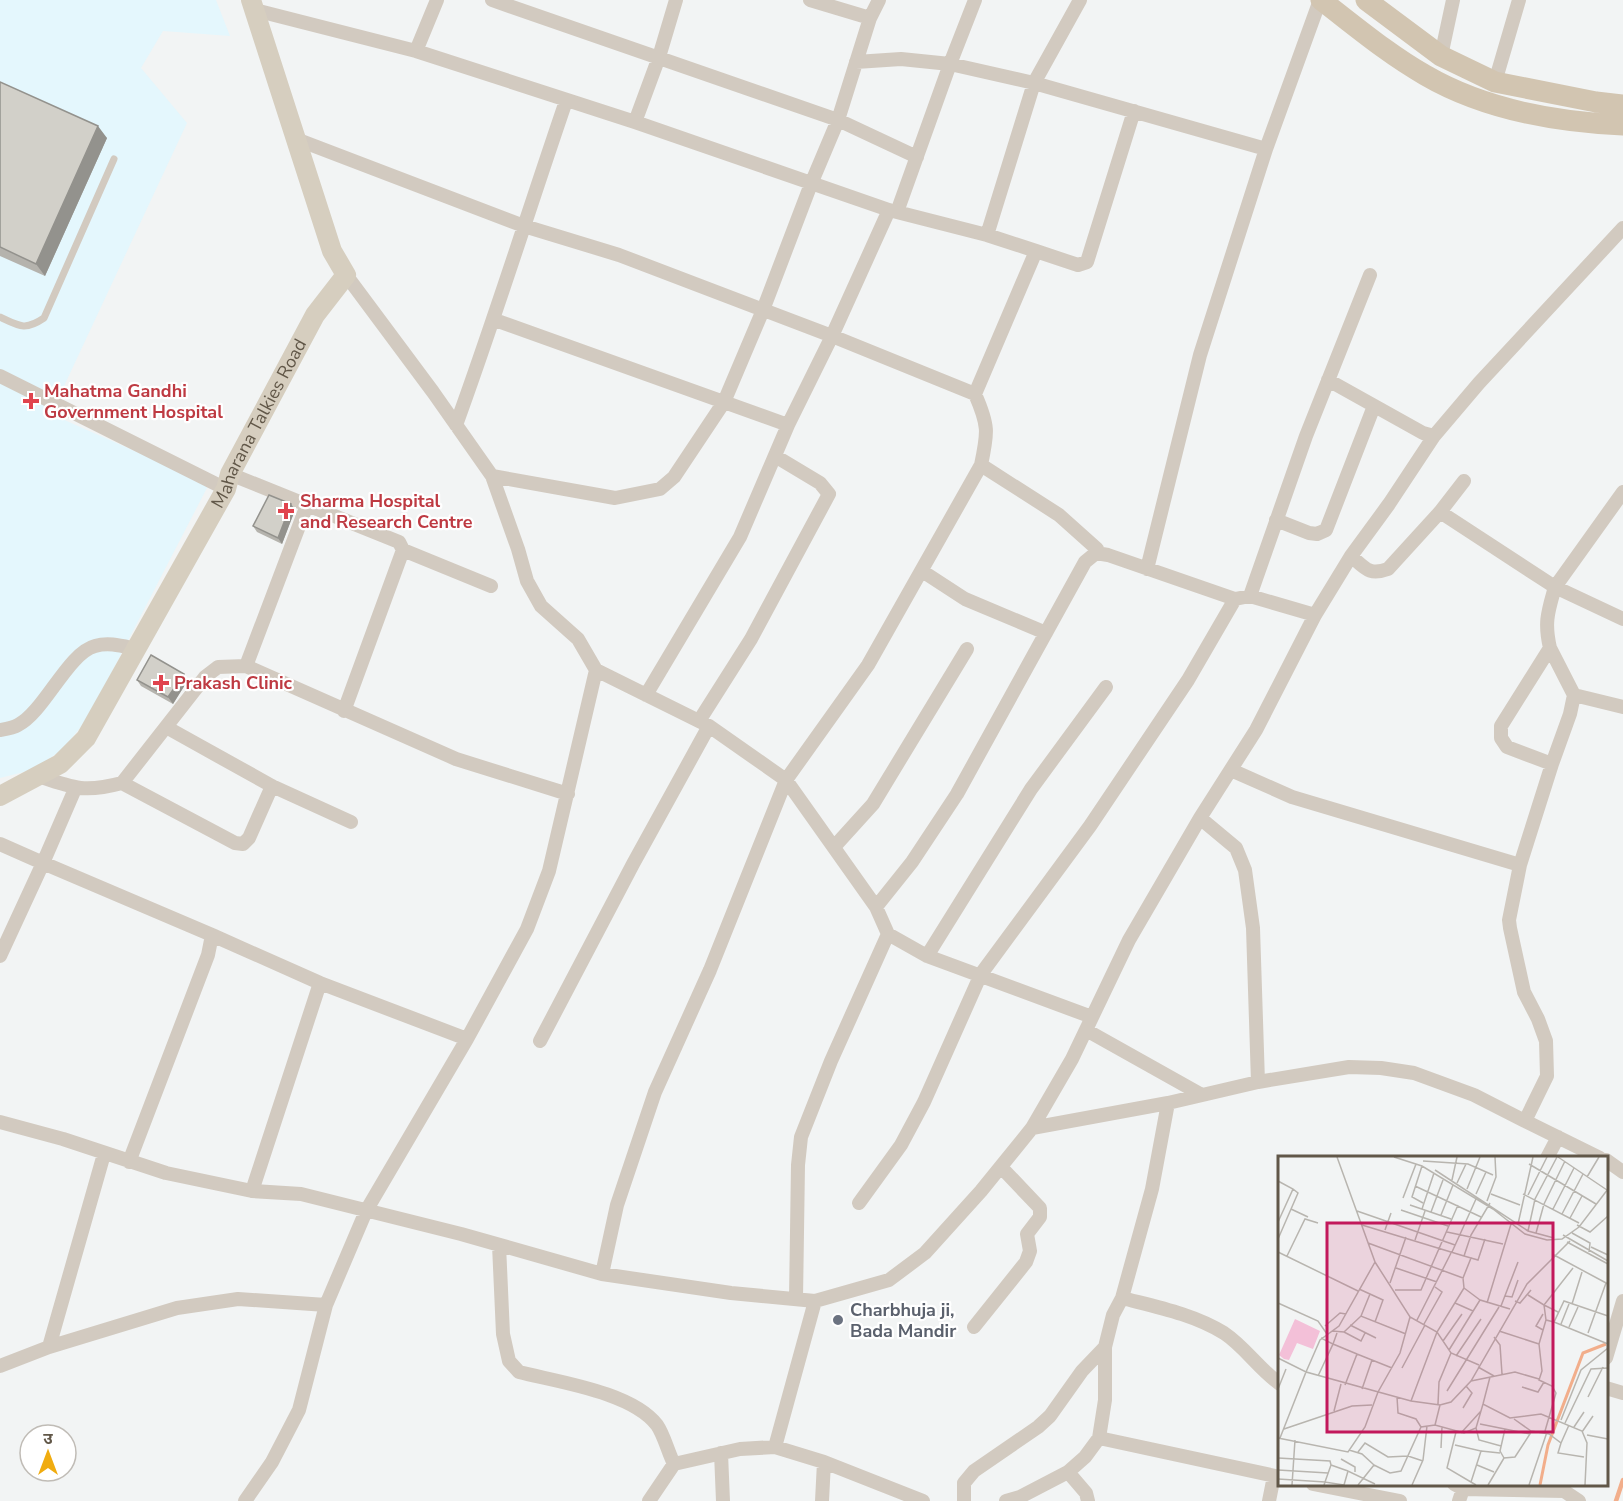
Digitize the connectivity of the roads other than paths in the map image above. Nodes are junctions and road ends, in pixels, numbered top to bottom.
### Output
1 (437, 0) edge
2 (492, 0) edge
3 (676, 0) edge
4 (810, 0) edge
5 (879, 0) edge
6 (975, 0) edge
7 (1080, 0) edge
8 (1320, 0) edge
9 (1453, 0) edge
10 (1519, 0) edge
11 (1368, 1) edge
12 (253, 5) edge
13 (870, 18) junction
14 (416, 51) junction
15 (1441, 56) junction
16 (659, 57) junction
17 (856, 62) junction
18 (950, 64) junction
19 (1494, 82) junction
20 (1034, 83) junction
21 (566, 101) junction
22 (1623, 105) edge
23 (1134, 111) junction
24 (838, 120) junction
25 (635, 122) junction
26 (1623, 125) edge
27 (296, 139) junction
28 (1266, 149) junction
29 (917, 157) junction
30 (114, 159) dead end
31 (811, 184) junction
32 (893, 211) junction
33 (524, 226) junction
34 (1623, 228) edge
35 (987, 235) junction
36 (1036, 251) junction
37 (346, 275) junction
38 (1370, 275) dead end
39 (763, 310) junction
40 (0, 317) edge
41 (495, 320) junction
42 (832, 336) junction
43 (0, 376) edge
44 (1328, 380) junction
45 (975, 394) junction
46 (724, 402) junction
47 (1374, 406) junction
48 (456, 425) junction
49 (788, 425) junction
50 (1434, 436) junction
51 (775, 456) junction
52 (981, 465) junction
53 (492, 476) junction
54 (228, 481) junction
55 (1464, 481) dead end
56 (1623, 492) edge
57 (307, 505) junction
58 (1440, 512) junction
59 (1276, 520) junction
60 (403, 550) junction
61 (1096, 553) junction
62 (1351, 556) junction
63 (1147, 569) junction
64 (922, 571) junction
65 (491, 586) dead end
66 (1555, 587) junction
67 (1250, 596) junction
68 (1235, 599) junction
69 (1315, 615) junction
70 (1623, 619) edge
71 (1046, 633) junction
72 (1550, 648) junction
73 (136, 649) junction
74 (967, 649) dead end
75 (246, 666) junction
76 (596, 670) junction
77 (1106, 687) dead end
78 (646, 695) junction
79 (1574, 695) junction
80 (1623, 707) edge
81 (344, 711) junction
82 (704, 724) junction
83 (166, 727) junction
84 (0, 730) edge
85 (1552, 764) junction
86 (1231, 770) junction
87 (38, 776) junction
88 (786, 780) junction
89 (122, 783) junction
90 (272, 786) junction
91 (75, 789) junction
92 (568, 794) junction
93 (0, 796) edge
94 (1200, 818) junction
95 (351, 822) dead end
96 (0, 844) edge
97 (834, 847) junction
98 (43, 863) junction
99 (1520, 865) junction
100 (876, 907) junction
101 (888, 934) junction
102 (212, 935) junction
103 (0, 956) edge
104 (927, 956) junction
105 (981, 974) junction
106 (320, 983) junction
107 (1092, 1017) junction
108 (1086, 1030) junction
109 (467, 1039) junction
110 (540, 1041) dead end
111 (1258, 1082) junction
112 (1202, 1095) junction
113 (1168, 1103) junction
114 (0, 1122) edge
115 (1525, 1122) junction
116 (1032, 1128) junction
117 (1558, 1137) junction
118 (104, 1154) junction
119 (1548, 1156) edge
120 (1596, 1156) edge
121 (1608, 1161) edge
122 (129, 1162) junction
123 (1001, 1167) junction
124 (1623, 1172) edge
125 (252, 1191) junction
126 (859, 1203) dead end
127 (366, 1211) junction
128 (499, 1245) junction
129 (602, 1274) junction
130 (1122, 1298) junction
131 (796, 1299) junction
132 (815, 1301) junction
133 (1623, 1301) edge
134 (326, 1305) junction
135 (974, 1327) dead end
136 (49, 1347) junction
137 (1105, 1347) junction
138 (1608, 1351) edge
139 (0, 1366) edge
140 (1278, 1382) edge
141 (1608, 1389) edge
142 (1623, 1393) edge
143 (1099, 1438) junction
144 (775, 1447) junction
145 (721, 1453) junction
146 (824, 1462) junction
147 (674, 1464) junction
148 (1068, 1472) junction
149 (1277, 1477) edge
150 (1318, 1486) edge
151 (1565, 1488) edge
152 (1459, 1491) edge
153 (245, 1501) edge
154 (649, 1501) edge
155 (723, 1501) edge
156 (822, 1501) edge
157 (923, 1501) edge
158 (964, 1501) edge
159 (1006, 1501) edge
160 (1088, 1501) edge
161 (1269, 1501) edge
162 (1400, 1501) edge
163 (1578, 1501) edge

1 - 14 street
2 - 16 street
3 - 16 street
4 - 13 street
5 - 13 street
6 - 18 street
7 - 20 street
8 - 26 main road
8 - 28 street
9 - 15 street
10 - 19 street
11 - 15 main road
12 - 14 street
12 - 27 street
13 - 17 street
14 - 21 street
15 - 19 main road
16 - 24 street
16 - 25 street
17 - 18 street
17 - 24 street
18 - 20 street
18 - 29 street
19 - 22 main road
20 - 23 street
20 - 35 street
21 - 25 street
21 - 33 street
23 - 28 street
23 - 36 street
24 - 29 street
24 - 31 street
25 - 31 street
27 - 33 street
27 - 37 street
28 - 63 street
29 - 32 street
30 - 40 lane
31 - 32 street
31 - 39 street
32 - 35 street
32 - 42 street
33 - 39 street
33 - 41 street
34 - 50 street
35 - 36 street
36 - 45 street
37 - 48 street
37 - 54 street, Maharana Talkies Road
38 - 44 street
39 - 42 street
39 - 46 street
41 - 46 street
41 - 48 street
42 - 45 street
42 - 49 street
43 - 54 street
44 - 47 street
44 - 59 street
45 - 52 street
46 - 49 street
46 - 53 street
47 - 50 street
47 - 59 street
48 - 53 street
49 - 51 street
50 - 62 street
51 - 78 street
51 - 82 street
52 - 61 street
52 - 64 street
53 - 76 street
54 - 57 street
54 - 73 street, Maharana Talkies Road
55 - 58 street
56 - 66 street
57 - 60 street
57 - 75 street
58 - 62 street
58 - 66 street
59 - 67 street
60 - 65 street
60 - 81 street
61 - 63 street
61 - 71 street
62 - 69 street
63 - 68 street
64 - 71 street
64 - 88 street
66 - 70 street
66 - 72 street
67 - 68 street
67 - 69 street
68 - 105 street
69 - 86 street
71 - 100 street
72 - 79 street
72 - 85 street
73 - 84 street
73 - 87 street, Maharana Talkies Road
74 - 97 street
75 - 81 street
75 - 83 street
76 - 78 street
76 - 92 street
77 - 104 street
78 - 82 street
79 - 80 street
79 - 85 street
81 - 92 street
82 - 88 street
82 - 110 street
83 - 89 street
83 - 90 street
85 - 99 street
86 - 94 street
86 - 99 street
87 - 91 street
87 - 93 street, Maharana Talkies Road
88 - 97 street
88 - 129 street
89 - 90 street
89 - 91 street
90 - 95 street
91 - 98 street
92 - 109 street
94 - 107 street
94 - 111 street
96 - 98 street
97 - 100 street
98 - 102 street
98 - 103 street
99 - 115 street
100 - 101 street
101 - 104 street
101 - 131 street
102 - 106 street
102 - 122 street
104 - 105 street
105 - 107 street
105 - 126 street
106 - 109 street
106 - 125 street
107 - 108 street
108 - 112 street
108 - 116 street
109 - 127 street
111 - 112 street
111 - 115 street
112 - 113 street
113 - 116 street
113 - 130 street
114 - 118 street
115 - 117 street
116 - 123 street
117 - 119 street
117 - 120 street
118 - 122 street
118 - 136 street
121 - 124 street
122 - 125 street
123 - 132 street
123 - 135 street
125 - 127 street
127 - 128 street
127 - 134 street
128 - 129 street
128 - 147 street
129 - 131 street
130 - 137 street
130 - 140 street
131 - 132 street
132 - 144 street
133 - 138 street
134 - 136 street
134 - 153 street
136 - 139 street
137 - 143 street
137 - 158 street
141 - 142 street
143 - 148 street
143 - 149 street
144 - 145 street
144 - 146 street
145 - 147 street
145 - 155 street
146 - 156 street
146 - 157 street
147 - 154 street
148 - 159 street
148 - 160 street
149 - 161 street
150 - 162 street
151 - 152 street
151 - 163 street

